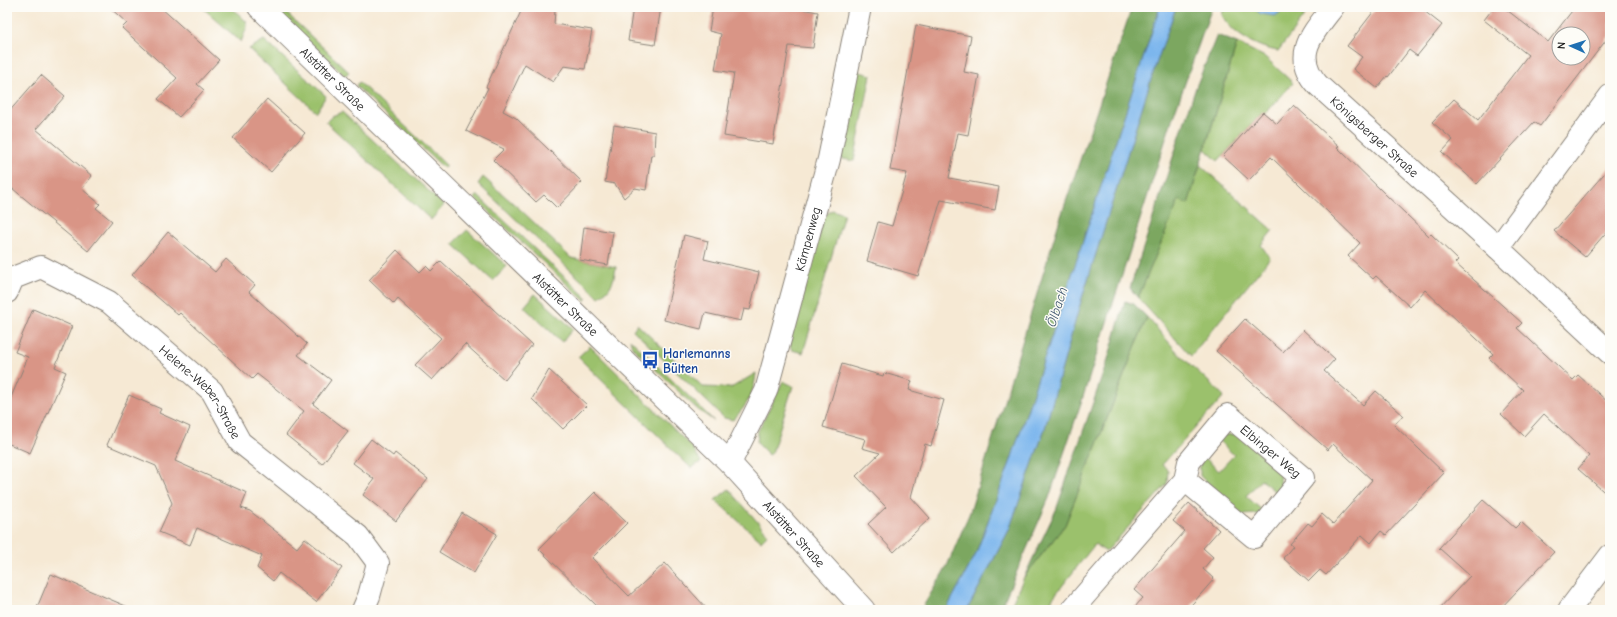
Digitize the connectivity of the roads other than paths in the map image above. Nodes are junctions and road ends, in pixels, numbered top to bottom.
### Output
1 (259, 7) edge
2 (860, 7) edge
3 (1333, 7) edge
4 (1610, 96) edge
5 (1498, 248) junction
6 (7, 292) edge
7 (1610, 354) edge
8 (730, 463) junction
9 (1185, 480) junction
10 (1610, 556) edge
11 (363, 610) edge
12 (864, 610) edge
13 (1072, 610) edge
14 (1569, 610) edge

1 - 8 street, Alstätter Straße
2 - 8 street, Kämpenweg
3 - 5 street, Königsberger Straße
4 - 5 street
5 - 7 street, Königsberger Straße
6 - 11 street, Helene-Weber-Straße
8 - 12 street, Alstätter Straße
9 - 9 street, Elbinger Weg
9 - 13 street, Elbinger Weg
10 - 14 street

